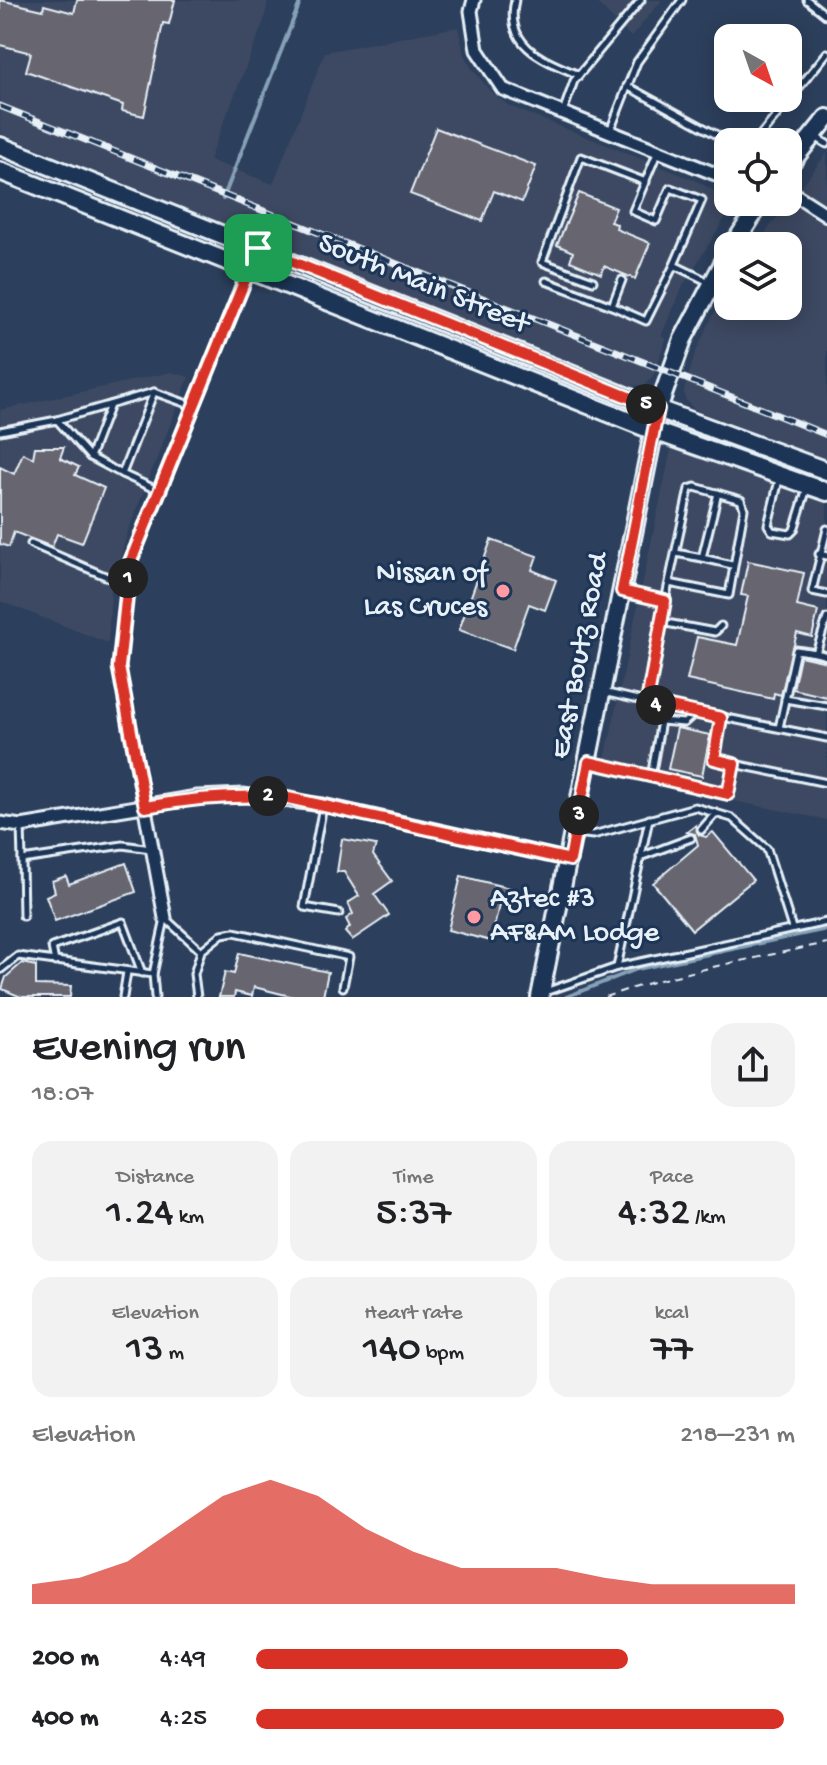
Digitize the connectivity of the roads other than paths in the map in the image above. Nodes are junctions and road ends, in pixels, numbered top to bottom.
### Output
1 (474, 0) edge
2 (515, 0) edge
3 (641, 0) edge
4 (682, 0) edge
5 (807, 0) edge
6 (827, 16) edge
7 (827, 53) edge
8 (579, 75) junction
9 (627, 86) junction
10 (563, 113) junction
11 (827, 118) edge
12 (766, 128) edge
13 (610, 132) junction
14 (714, 133) edge
15 (820, 140) edge
16 (0, 146) edge
17 (658, 151) junction
18 (802, 155) edge
19 (0, 171) edge
20 (714, 174) edge
21 (646, 182) junction
22 (802, 199) edge
23 (827, 215) edge
24 (258, 248) junction
25 (674, 265) junction
26 (249, 270) junction
27 (714, 277) edge
28 (622, 280) dead end
29 (546, 281) dead end
30 (593, 281) dead end
31 (710, 283) junction
32 (612, 306) junction
33 (154, 392) junction
34 (110, 404) junction
35 (194, 407) junction
36 (658, 409) junction
37 (57, 420) junction
38 (0, 431) edge
39 (654, 431) junction
40 (90, 457) junction
41 (827, 471) edge
42 (122, 474) junction
43 (780, 475) junction
44 (808, 485) junction
45 (159, 491) junction
46 (827, 492) edge
47 (718, 493) junction
48 (827, 529) edge
49 (31, 544) dead end
50 (676, 553) junction
51 (819, 554) junction
52 (827, 556) edge
53 (702, 558) junction
54 (732, 565) junction
55 (669, 583) junction
56 (127, 586) junction
57 (622, 591) junction
58 (827, 594) edge
59 (729, 595) junction
60 (665, 601) junction
61 (727, 605) dead end
62 (827, 620) edge
63 (661, 622) junction
64 (721, 626) dead end
65 (816, 653) junction
66 (827, 656) edge
67 (603, 692) junction
68 (785, 699) junction
69 (647, 702) junction
70 (827, 706) edge
71 (695, 713) junction
72 (721, 718) junction
73 (779, 728) junction
74 (827, 738) edge
75 (589, 762) junction
76 (734, 764) junction
77 (651, 777) junction
78 (827, 783) edge
79 (323, 805) junction
80 (145, 807) junction
81 (716, 813) junction
82 (649, 819) junction
83 (0, 823) edge
84 (21, 826) junction
85 (701, 830) dead end
86 (575, 833) junction
87 (691, 838) dead end
88 (152, 849) junction
89 (640, 857) junction
90 (22, 860) junction
91 (570, 860) junction
92 (339, 913) dead end
93 (23, 916) dead end
94 (165, 918) junction
95 (827, 922) edge
96 (792, 928) junction
97 (201, 951) junction
98 (55, 962) junction
99 (617, 967) junction
100 (0, 970) edge
101 (127, 972) junction
102 (142, 973) junction
103 (153, 974) junction
104 (343, 987) dead end
105 (538, 996) edge
106 (123, 997) edge
107 (155, 997) edge
108 (197, 997) edge

1 - 10 street
2 - 8 lane
3 - 8 lane
4 - 9 lane
5 - 6 lane
7 - 12 lane
8 - 10 lane
9 - 13 lane
9 - 14 lane
10 - 13 street
11 - 15 main road
13 - 17 street
15 - 18 main road
16 - 24 main road, South Main Street
17 - 20 street
17 - 21 lane
19 - 26 main road, South Main Street
21 - 25 lane
21 - 30 lane
22 - 23 street
24 - 26 street
24 - 36 main road, South Main Street
25 - 31 lane
25 - 32 lane
26 - 35 street
26 - 39 main road, South Main Street
27 - 31 main road, East Boutz Road
28 - 32 lane
29 - 32 lane
31 - 36 main road, East Boutz Road
33 - 34 lane
33 - 35 lane
33 - 42 lane
34 - 37 lane
34 - 40 lane
35 - 45 street
36 - 39 main road, East Boutz Road
36 - 41 main road, South Main Street
37 - 38 lane
37 - 40 lane
39 - 43 main road, South Main Street
39 - 57 main road, East Boutz Road
40 - 42 lane
42 - 45 lane
43 - 44 main road, South Main Street
43 - 44 lane
44 - 46 main road, South Main Street
45 - 56 street
47 - 50 lane
47 - 53 lane
47 - 54 lane
48 - 51 lane
49 - 56 lane
50 - 53 lane
50 - 55 lane
51 - 52 lane
51 - 58 lane
53 - 54 lane
54 - 59 lane
55 - 59 lane
55 - 60 lane
56 - 80 street
57 - 60 lane
57 - 67 main road, East Boutz Road
59 - 61 lane
60 - 63 lane
62 - 65 lane
63 - 64 lane
63 - 69 lane
65 - 66 lane
65 - 68 lane
67 - 69 lane
67 - 75 main road, East Boutz Road
68 - 70 lane
68 - 73 lane
69 - 71 lane
71 - 72 lane
71 - 77 lane
72 - 73 lane
72 - 76 lane
73 - 74 lane
75 - 77 lane
75 - 86 main road, East Boutz Road
76 - 77 lane
76 - 78 lane
79 - 80 street
79 - 91 street
79 - 92 lane
80 - 84 street
80 - 88 street
81 - 82 lane
81 - 85 lane
81 - 96 lane
82 - 86 lane
82 - 89 lane
83 - 84 street
84 - 90 lane
86 - 91 main road, East Boutz Road
87 - 89 lane
88 - 90 lane
88 - 94 street
89 - 99 lane
90 - 93 lane
91 - 105 main road, East Boutz Road
94 - 97 lane
94 - 103 lane
95 - 96 lane
96 - 99 lane
97 - 104 lane
97 - 108 lane
98 - 100 lane
98 - 101 lane
98 - 102 lane
99 - 105 lane
101 - 102 lane
101 - 106 lane
102 - 103 lane
103 - 107 lane

